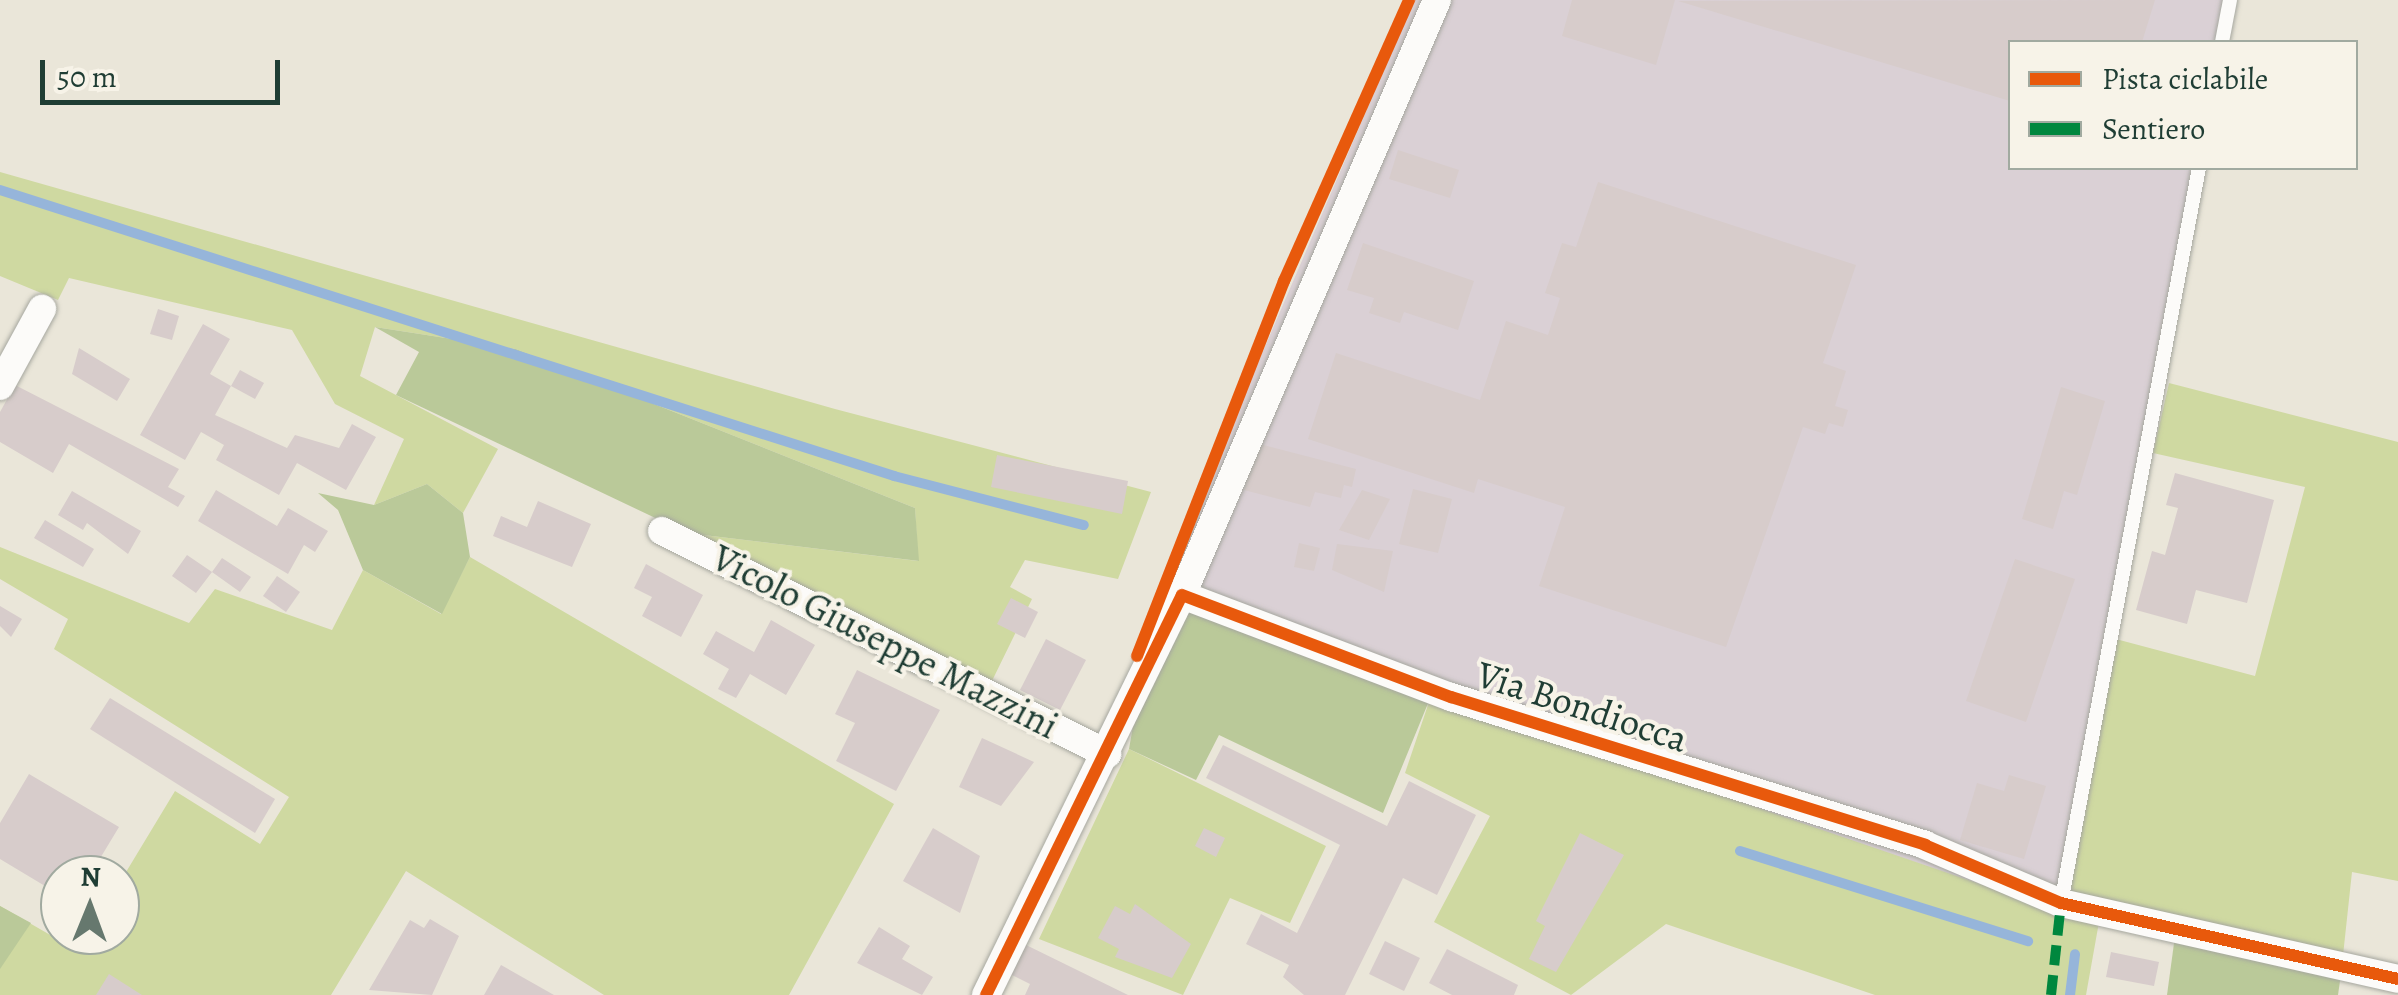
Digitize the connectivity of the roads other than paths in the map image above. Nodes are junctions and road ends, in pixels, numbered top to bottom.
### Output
1 (1437, 0) edge
2 (2230, 0) edge
3 (2222, 40) edge
4 (2199, 170) edge
5 (42, 309) dead end
6 (0, 386) edge
7 (662, 531) dead end
8 (1182, 594) junction
9 (1107, 754) junction
10 (2060, 903) junction
11 (2398, 979) edge
12 (986, 995) edge

1 - 8 street
2 - 3 lane
4 - 10 lane
5 - 6 street
7 - 9 street, Vicolo Giuseppe Mazzini
8 - 9 street
8 - 10 street, Via Bondiocca
9 - 12 street
10 - 11 street, Via Bondiocca

